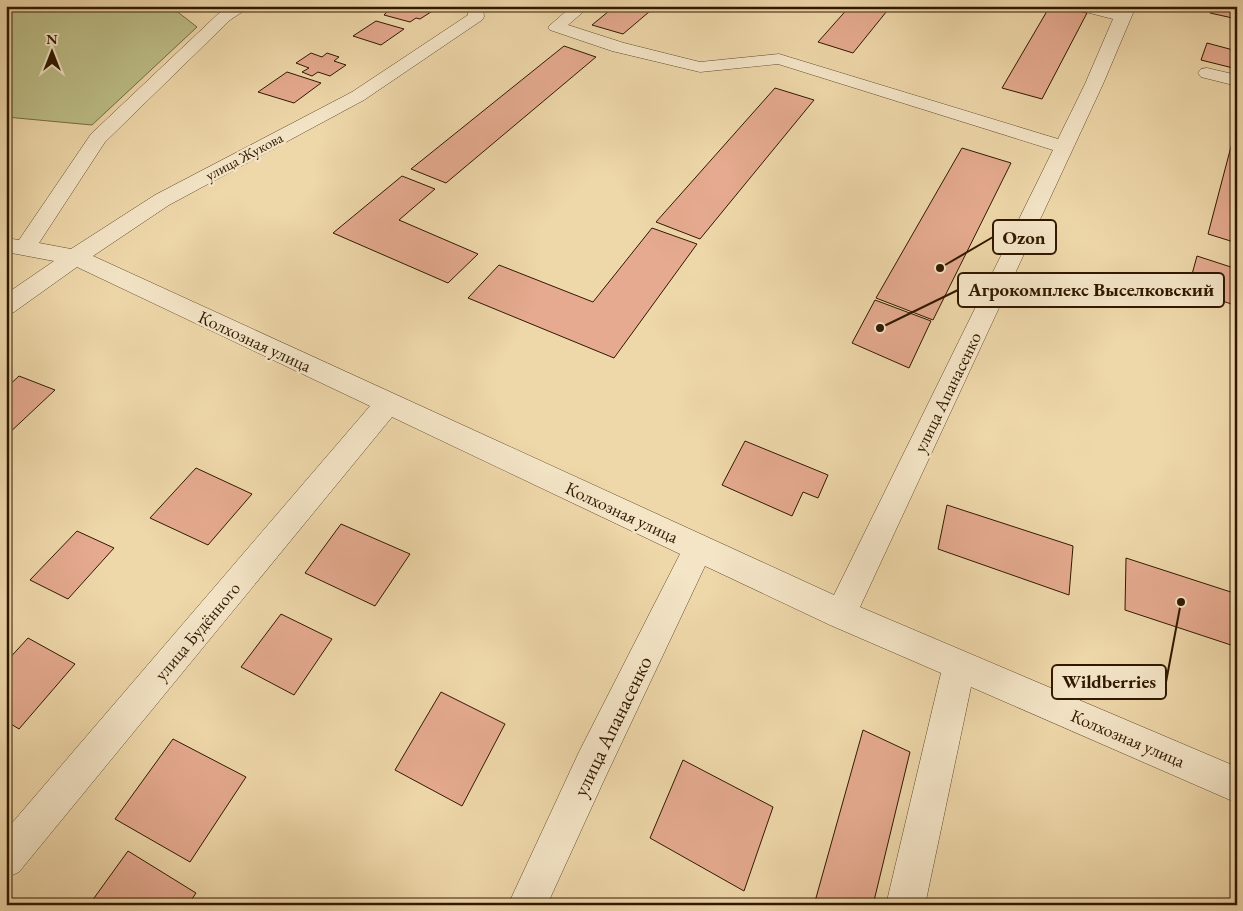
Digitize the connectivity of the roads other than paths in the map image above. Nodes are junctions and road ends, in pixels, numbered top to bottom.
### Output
1 (243, 6) edge
2 (475, 6) edge
3 (582, 6) edge
4 (1080, 6) edge
5 (1125, 11) edge
6 (218, 12) edge
7 (1207, 73) dead end
8 (1237, 81) edge
9 (1064, 147) junction
10 (16, 247) edge
11 (75, 257) junction
12 (6, 306) edge
13 (388, 403) junction
14 (699, 547) junction
15 (841, 614) junction
16 (959, 665) junction
17 (1237, 785) edge
18 (6, 859) edge
19 (527, 905) edge
20 (905, 905) edge

1 - 6 street
2 - 11 street, улица Жукова
3 - 9 street
4 - 5 street
5 - 9 street, улица Апанасенко
6 - 10 street
7 - 8 street
9 - 15 street, улица Апанасенко
10 - 11 street, Колхозная улица
11 - 12 street, улица Жукова
11 - 13 street, Колхозная улица
13 - 14 street, Колхозная улица
13 - 18 street, улица Будённого
14 - 15 street, Колхозная улица
14 - 19 street, улица Апанасенко
15 - 16 street, Колхозная улица
16 - 17 street, Колхозная улица
16 - 20 street

